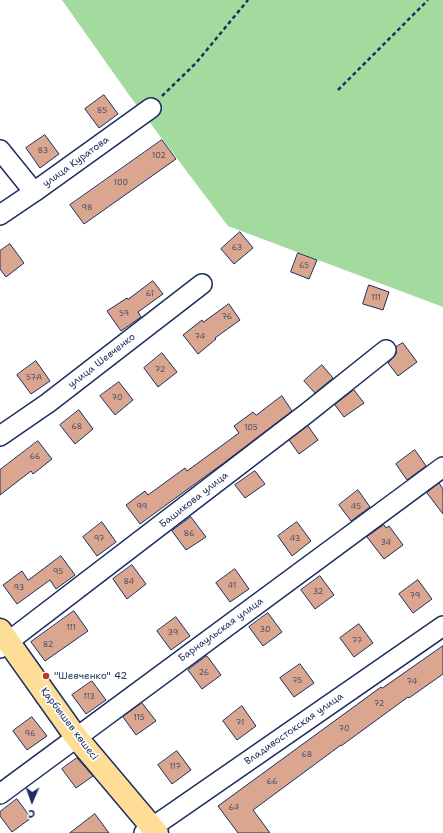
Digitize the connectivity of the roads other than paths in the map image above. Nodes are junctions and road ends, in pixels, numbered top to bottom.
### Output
1 (151, 108) road end
2 (0, 150) edge
3 (34, 192) junction
4 (0, 215) edge
5 (202, 284) dead end
6 (386, 350) dead end
7 (0, 436) edge
8 (443, 467) edge
9 (443, 626) edge
10 (3, 640) edge
11 (76, 737) junction
12 (0, 794) edge
13 (151, 831) edge

1 - 3 street, улица Куратова
2 - 3 street
3 - 4 street, улица Куратова
5 - 7 street, улица Шевченко
6 - 10 street, Башикова улица
8 - 11 street, Барнаульская улица
9 - 13 street, Владивостокская улица
10 - 11 main road, Қарбышев көшесі
11 - 12 street, Барнаульская улица
11 - 13 main road, Қарбышев көшесі

